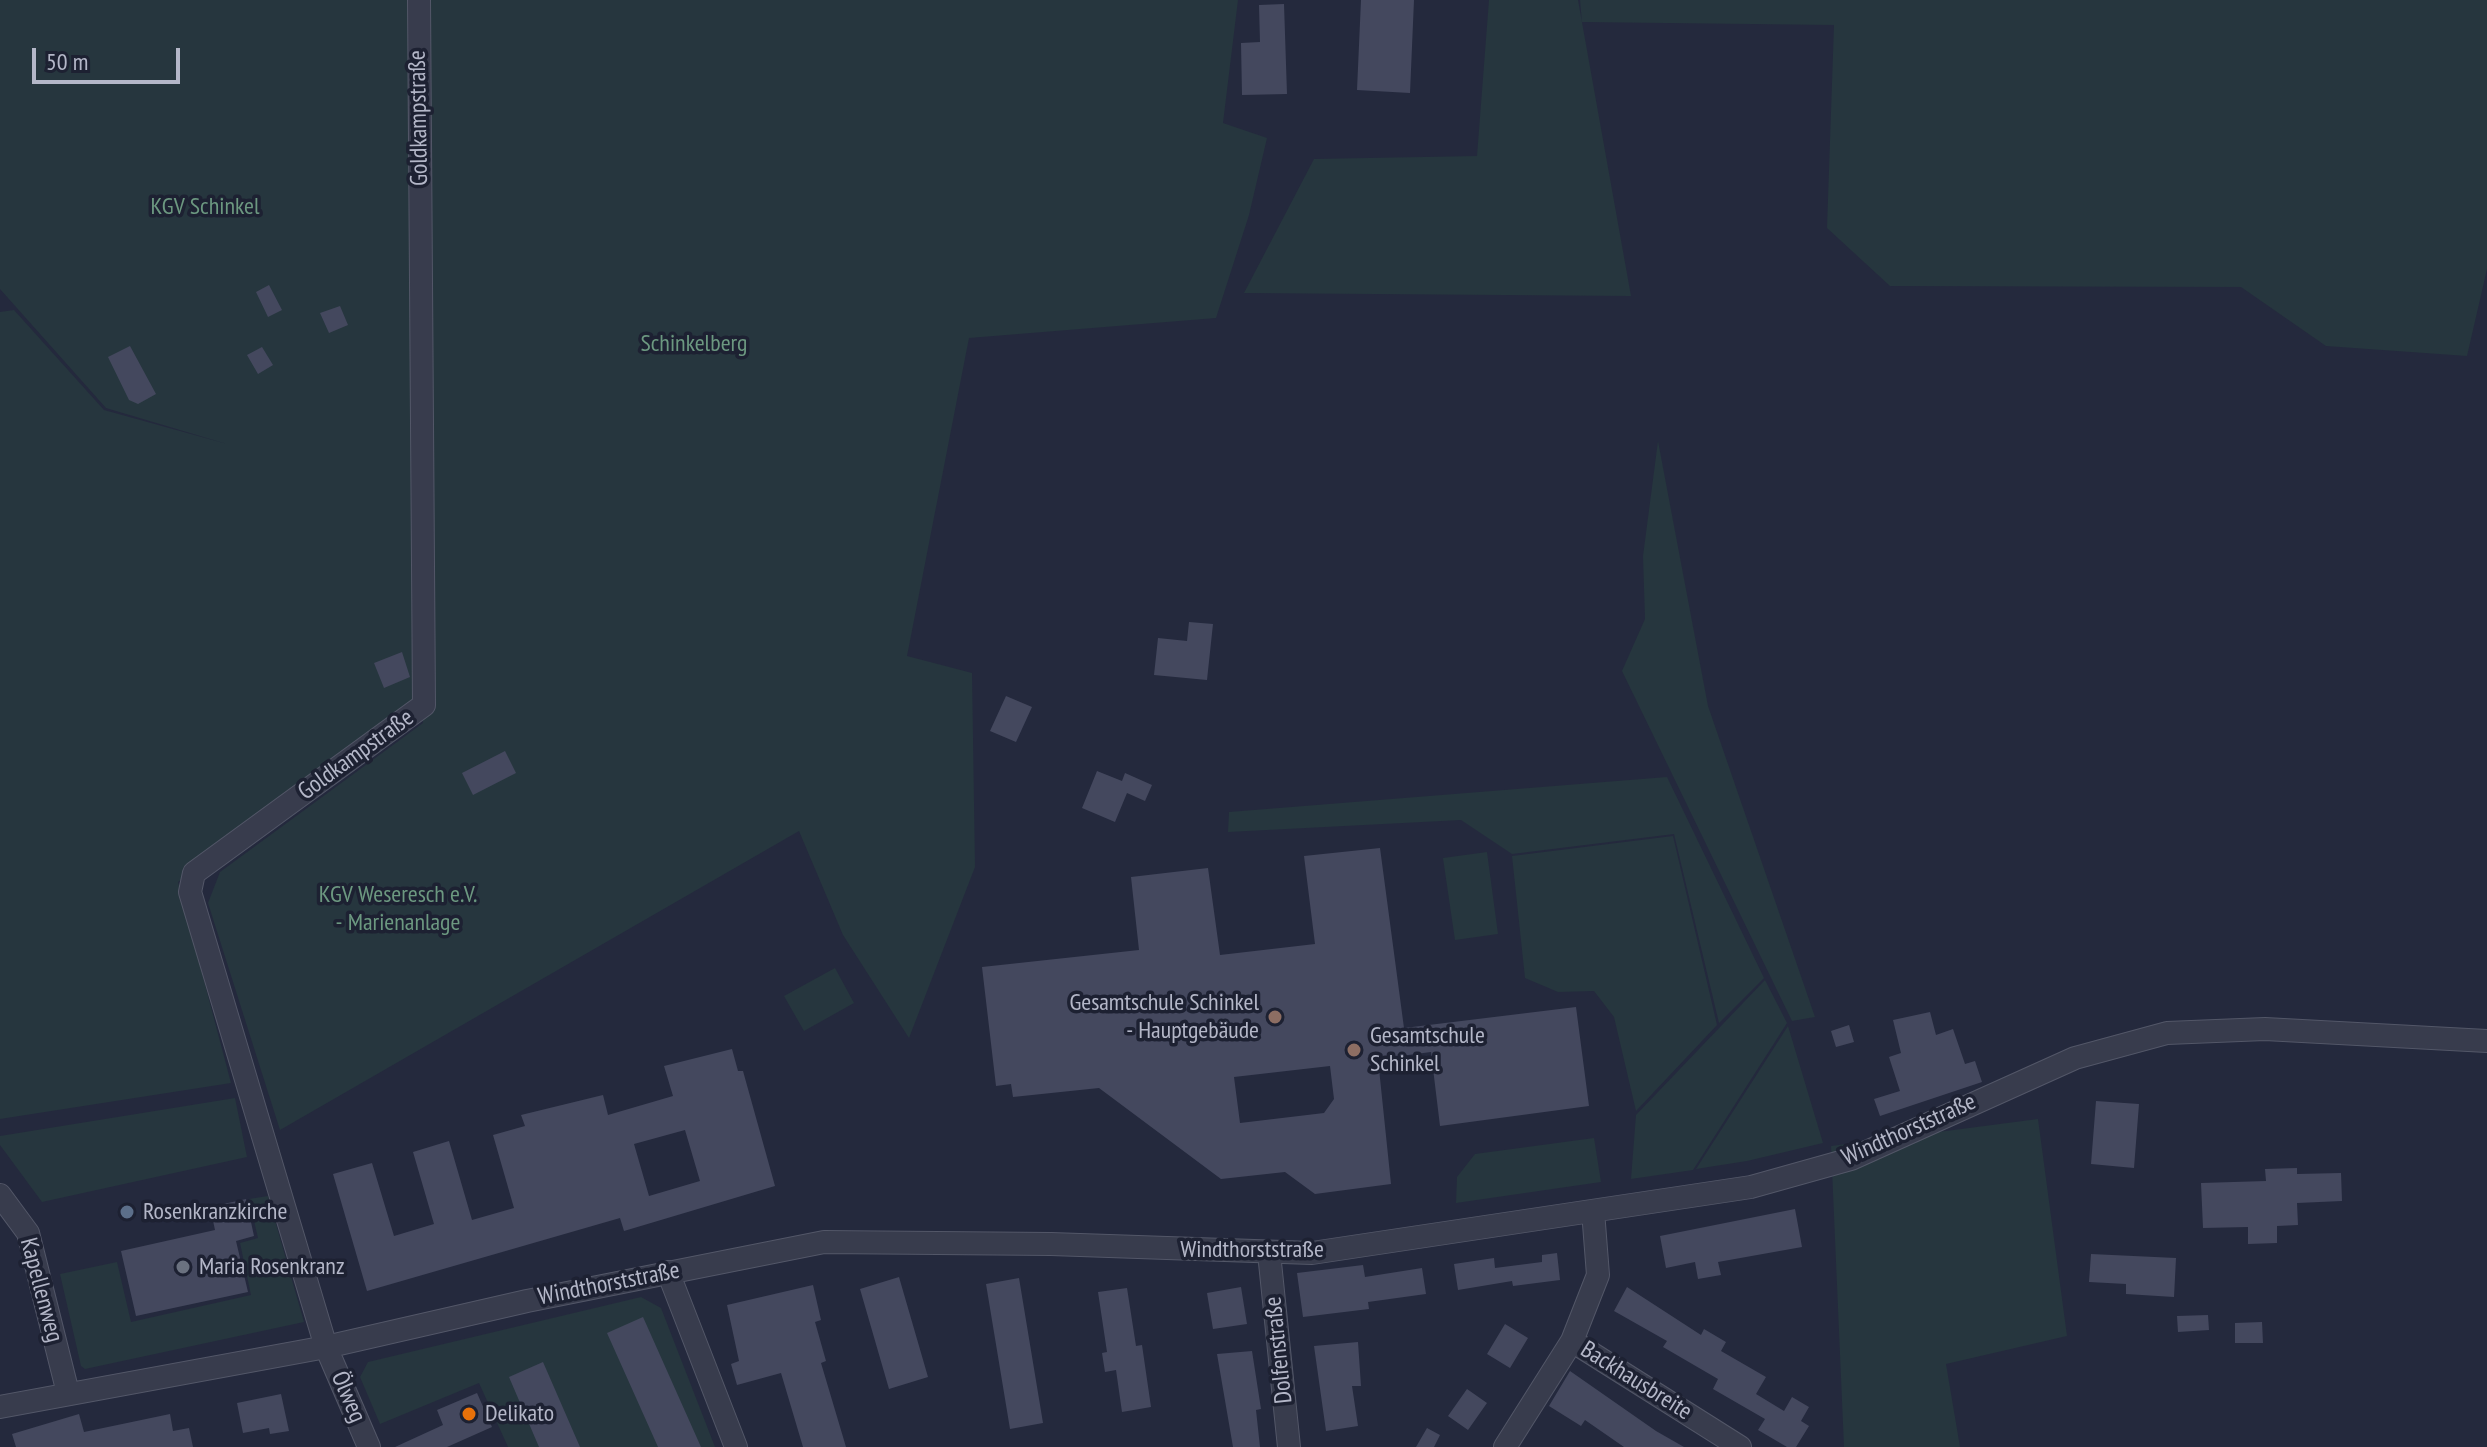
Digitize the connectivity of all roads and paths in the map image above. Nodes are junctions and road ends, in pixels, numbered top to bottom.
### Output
1 (419, 0) edge
2 (2487, 1041) edge
3 (0, 1195) edge
4 (1593, 1211) junction
5 (1269, 1253) junction
6 (668, 1272) junction
7 (1572, 1341) junction
8 (326, 1347) junction
9 (68, 1393) junction
10 (0, 1407) edge
11 (369, 1447) edge
12 (736, 1447) edge
13 (1289, 1447) edge
14 (1505, 1447) edge
15 (1740, 1447) edge

1 - 8 street, Goldkampstraße
2 - 4 street, Windthorststraße
3 - 9 street, Kapellenweg
4 - 5 street, Windthorststraße
4 - 7 street, Backhausbreite
5 - 6 street, Windthorststraße
5 - 13 street, Dolfenstraße
6 - 8 street, Windthorststraße
6 - 12 street
7 - 14 street, Backhausbreite
7 - 15 street, Backhausbreite
8 - 9 street, Windthorststraße
8 - 11 street, Ölweg
9 - 10 street, Windthorststraße

